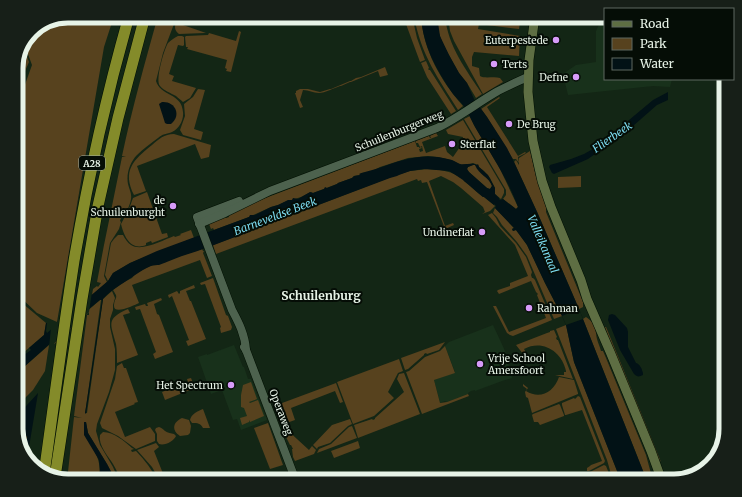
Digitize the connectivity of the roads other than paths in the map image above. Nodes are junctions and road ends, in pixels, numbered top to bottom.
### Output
1 (126, 23) edge
2 (143, 23) edge
3 (535, 23) edge
4 (528, 77) junction
5 (198, 221) joint
6 (68, 393) junction
7 (52, 416) junction
8 (653, 455) junction
9 (40, 464) edge
10 (45, 467) edge
11 (57, 473) edge
12 (63, 473) edge
13 (293, 474) edge
14 (660, 474) edge
15 (662, 474) edge

1 - 7 highway, A28
2 - 6 highway, A28
3 - 4 main road
4 - 5 street, Schuilenburgerweg
4 - 8 main road
5 - 13 street, Operaweg
6 - 11 highway, A28
6 - 12 highway, A28
7 - 9 highway, A28
7 - 10 highway, A28
8 - 14 main road
8 - 15 main road

